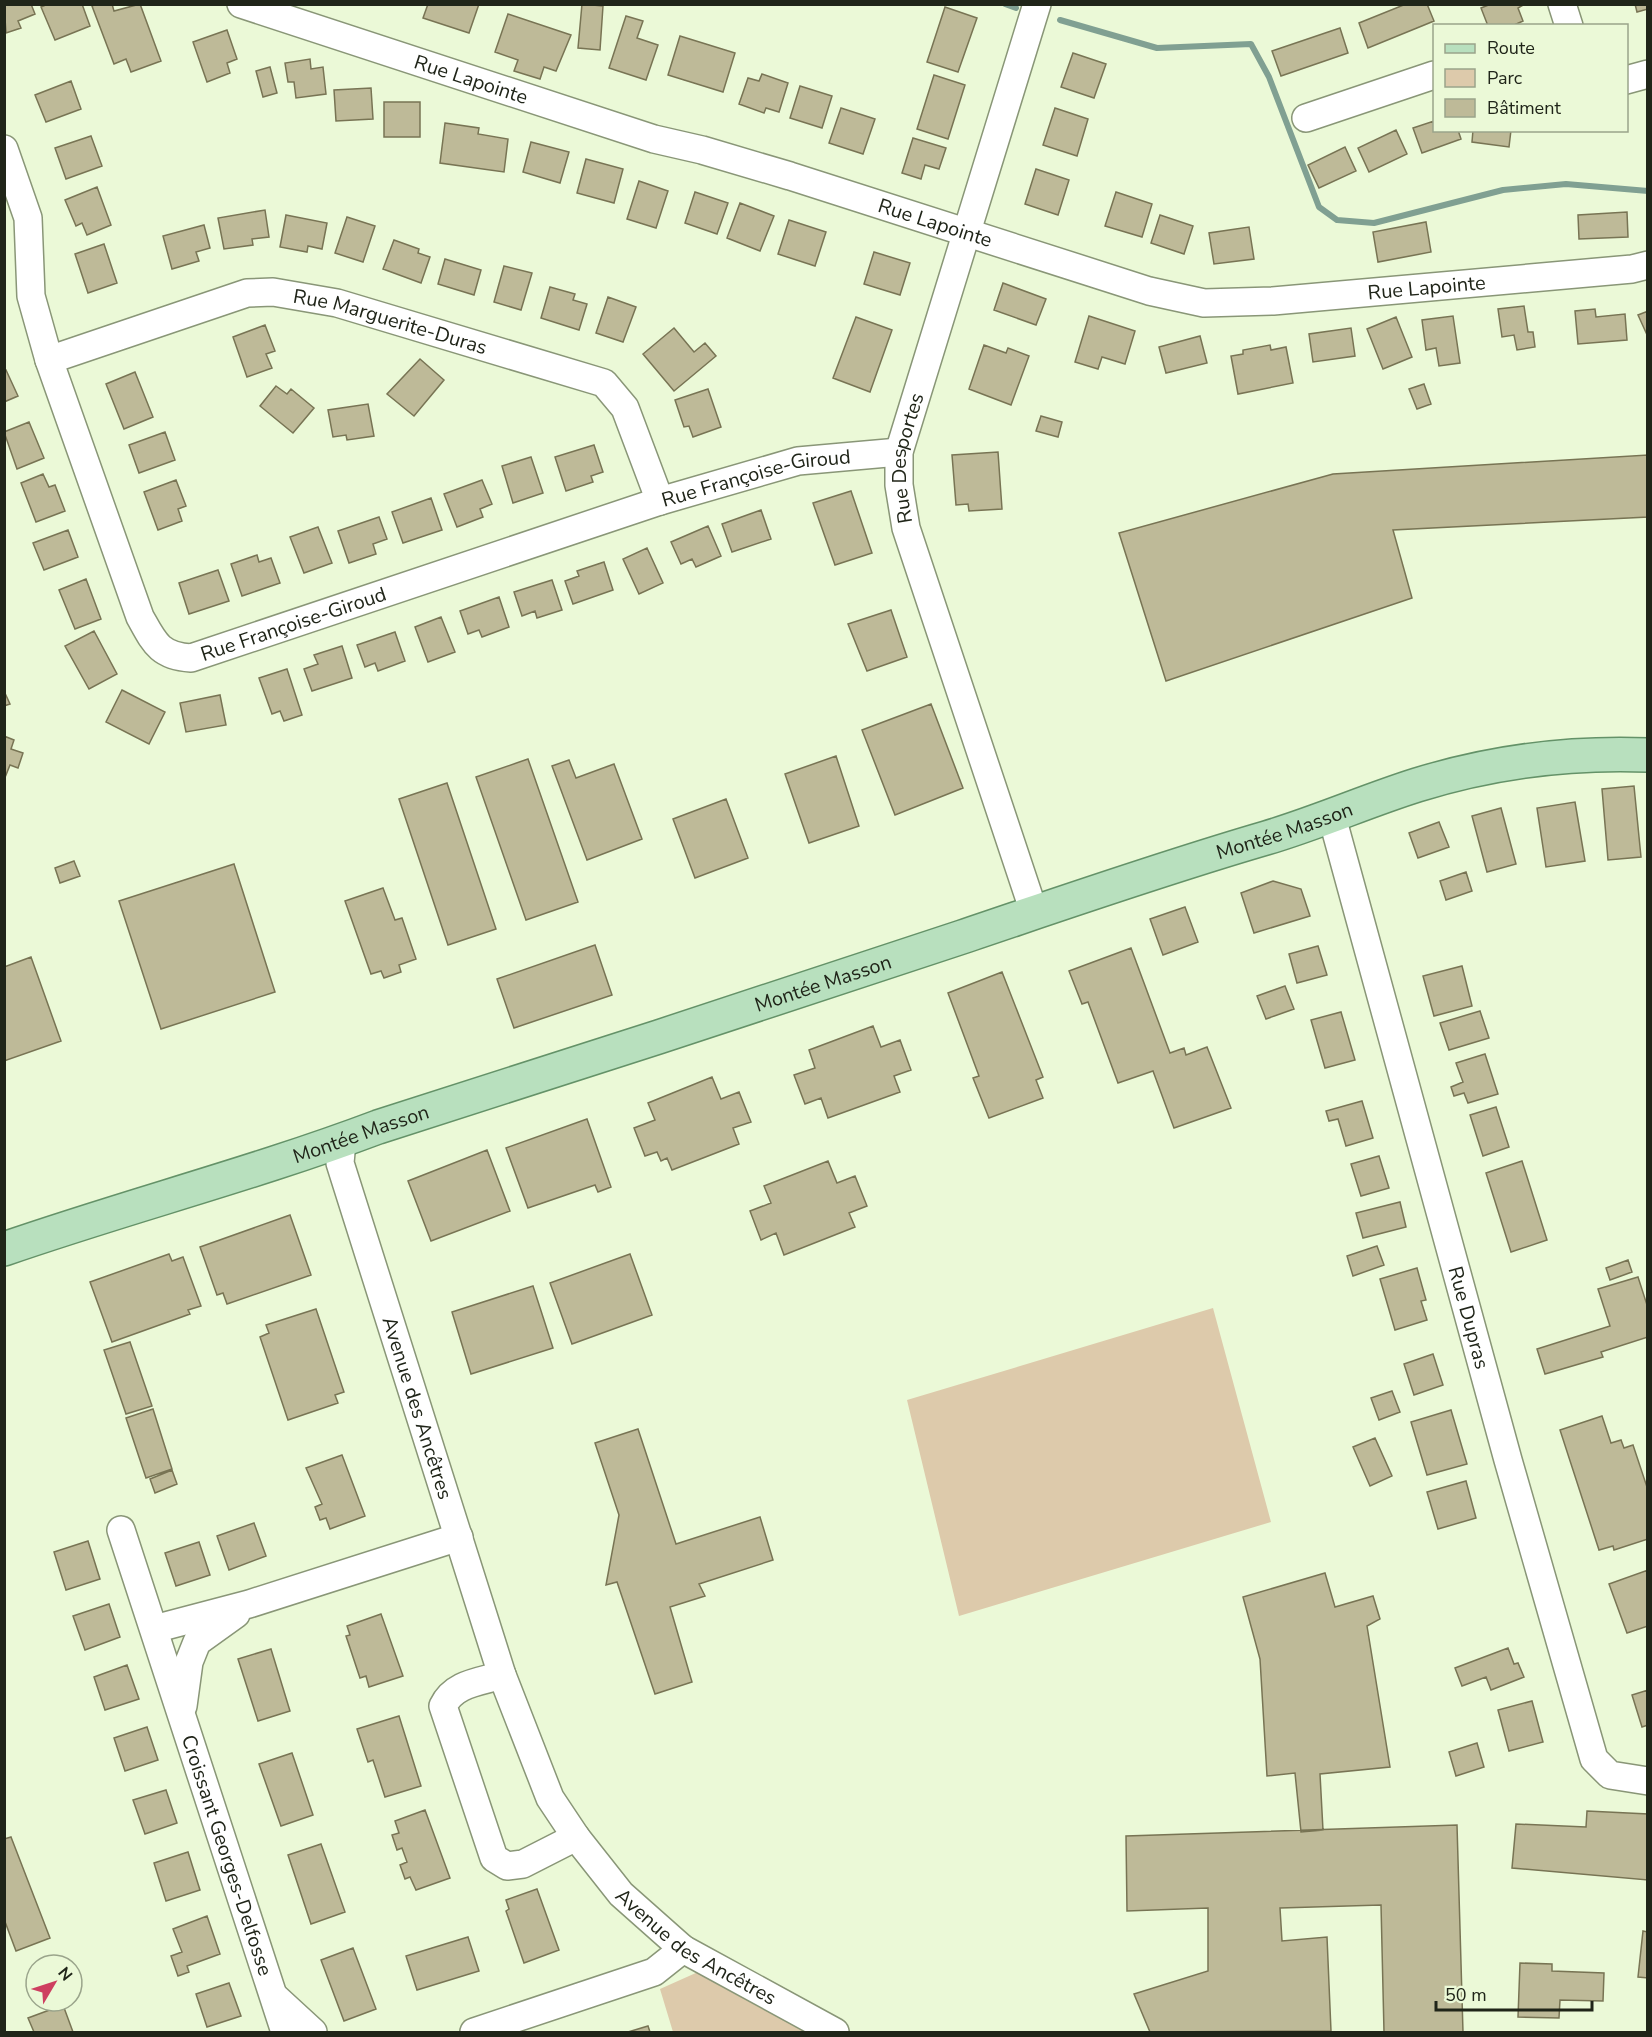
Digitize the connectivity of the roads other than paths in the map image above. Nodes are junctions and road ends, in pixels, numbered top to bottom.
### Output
1 (241, 4) edge
2 (1037, 4) edge
3 (1562, 4) edge
4 (1568, 24) edge
5 (1647, 74) edge
6 (1433, 75) edge
7 (1628, 79) edge
8 (1306, 118) dead end
9 (4, 149) edge
10 (968, 231) junction
11 (1647, 265) edge
12 (49, 360) junction
13 (899, 452) junction
14 (660, 501) junction
15 (1647, 755) edge
16 (1332, 817) junction
17 (1034, 912) junction
18 (342, 1141) junction
19 (4, 1249) edge
20 (122, 1530) dead end
21 (459, 1537) junction
22 (249, 1604) junction
23 (154, 1629) junction
24 (502, 1675) junction
25 (182, 1713) junction
26 (1647, 1781) edge
27 (576, 1838) junction
28 (683, 1949) junction
29 (273, 1995) junction
30 (285, 2032) edge
31 (313, 2032) edge
32 (474, 2032) edge
33 (835, 2032) edge

1 - 10 street, Rue Lapointe
2 - 10 street, Rue Desportes
3 - 4 street
5 - 7 street
6 - 8 street
9 - 12 street, Rue Françoise-Giroud
10 - 11 street, Rue Lapointe
10 - 13 street, Rue Desportes
12 - 14 street, Rue Marguerite-Duras
12 - 14 street, Rue Françoise-Giroud
13 - 14 street, Rue Françoise-Giroud
13 - 17 street, Rue Desportes
15 - 16 main road, Montée Masson
16 - 17 main road, Montée Masson
16 - 26 street, Rue Dupras
17 - 18 main road, Montée Masson
18 - 19 main road, Montée Masson
18 - 21 street, Avenue des Ancêtres
20 - 23 street, Croissant Georges-Delfosse
21 - 22 street, Croissant Georges-Delfosse
21 - 24 street, Avenue des Ancêtres
22 - 23 street, Croissant Georges-Delfosse
22 - 25 street, Croissant Georges-Delfosse
23 - 25 street, Croissant Georges-Delfosse
24 - 27 street, Avenue des Ancêtres
24 - 27 street
25 - 29 street, Croissant Georges-Delfosse
27 - 28 street, Avenue des Ancêtres
28 - 32 street
28 - 33 street, Avenue des Ancêtres
29 - 30 street, Croissant Georges-Delfosse
29 - 31 street, Croissant Georges-Delfosse

